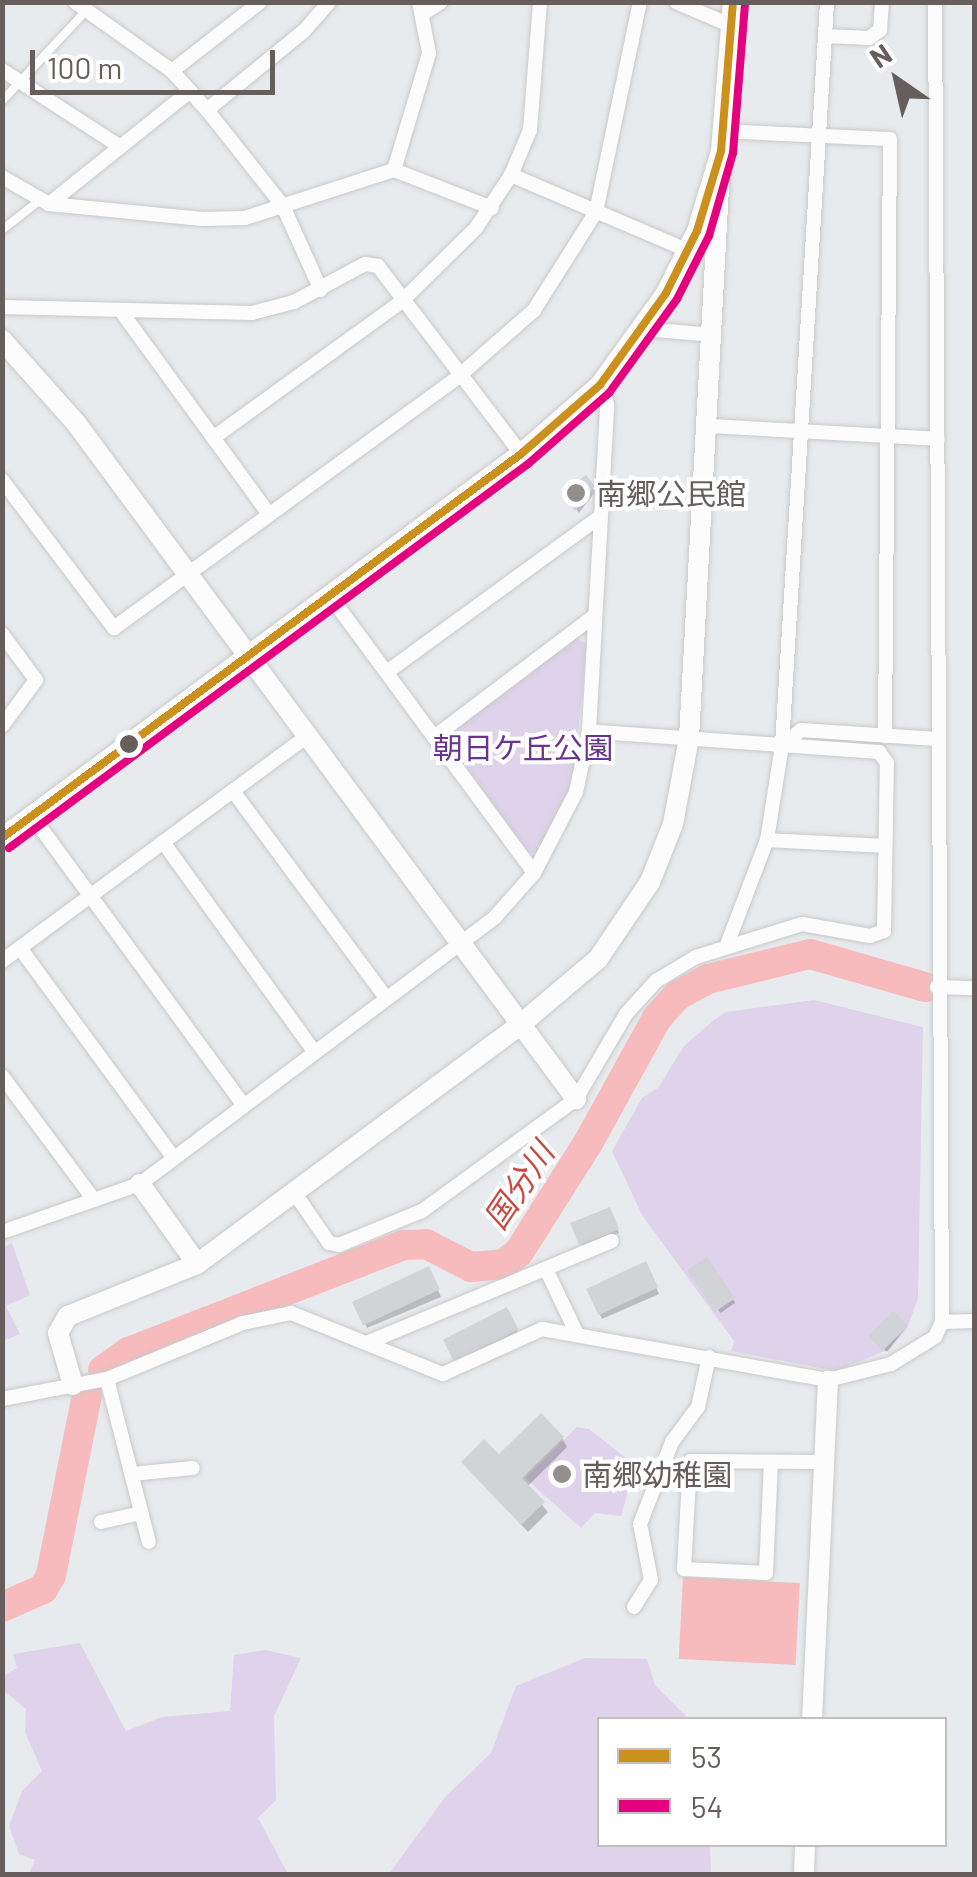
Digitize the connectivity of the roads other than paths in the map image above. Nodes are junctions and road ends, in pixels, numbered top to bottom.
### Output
1 (260, 2) edge
2 (329, 2) edge
3 (442, 2) edge
4 (540, 2) edge
5 (640, 2) edge
6 (676, 2) edge
7 (734, 2) edge
8 (827, 2) edge
9 (882, 2) edge
10 (935, 2) edge
11 (87, 5) edge
12 (422, 8) edge
13 (732, 26) junction
14 (825, 36) junction
15 (2, 70) edge
16 (172, 72) junction
17 (21, 82) junction
18 (190, 91) junction
19 (2, 101) edge
20 (207, 110) junction
21 (819, 137) junction
22 (723, 141) junction
23 (119, 146) junction
24 (394, 170) junction
25 (511, 176) junction
26 (2, 177) edge
27 (45, 202) junction
28 (283, 206) junction
29 (492, 208) junction
30 (596, 212) junction
31 (2, 230) edge
32 (688, 251) junction
33 (719, 257) junction
34 (321, 290) junction
35 (402, 301) junction
36 (2, 307) edge
37 (123, 314) junction
38 (644, 328) junction
39 (714, 335) junction
40 (2, 340) edge
41 (459, 376) junction
42 (600, 384) junction
43 (708, 426) junction
44 (802, 431) junction
45 (888, 436) junction
46 (214, 438) junction
47 (938, 439) junction
48 (521, 454) junction
49 (2, 480) edge
50 (269, 514) junction
51 (601, 516) junction
52 (188, 575) junction
53 (330, 596) junction
54 (594, 616) junction
55 (2, 634) edge
56 (248, 656) junction
57 (386, 672) junction
58 (2, 726) edge
59 (589, 731) junction
60 (307, 736) junction
61 (885, 736) junction
62 (434, 737) junction
63 (689, 738) junction
64 (937, 739) junction
65 (782, 745) junction
66 (233, 791) junction
67 (32, 816) junction
68 (2, 838) edge
69 (767, 840) junction
70 (164, 842) junction
71 (886, 846) junction
72 (534, 873) junction
73 (91, 896) junction
74 (728, 942) junction
75 (461, 944) junction
76 (20, 948) junction
77 (2, 961) edge
78 (937, 987) junction
79 (969, 988) edge
80 (386, 998) junction
81 (520, 1024) junction
82 (314, 1051) junction
83 (2, 1076) edge
84 (576, 1099) junction
85 (242, 1103) junction
86 (172, 1156) junction
87 (140, 1184) junction
88 (294, 1192) junction
89 (94, 1200) junction
90 (4, 1229) edge
91 (612, 1241) dead end
92 (197, 1264) junction
93 (546, 1269) junction
94 (974, 1320) edge
95 (942, 1322) junction
96 (576, 1332) junction
97 (369, 1342) junction
98 (709, 1356) junction
99 (107, 1379) junction
100 (828, 1380) junction
101 (73, 1385) junction
102 (2, 1398) edge
103 (771, 1462) junction
104 (825, 1462) junction
105 (193, 1468) dead end
106 (132, 1474) junction
107 (141, 1513) junction
108 (101, 1522) dead end
109 (149, 1542) dead end
110 (634, 1607) dead end
111 (812, 1717) edge
112 (805, 1847) edge
113 (804, 1874) edge

1 - 16 street
2 - 20 street
3 - 12 street
4 - 25 street
5 - 30 street
6 - 13 street
7 - 13 street
8 - 14 street
9 - 14 street
10 - 47 street
11 - 16 street
11 - 17 lane
12 - 24 street
13 - 22 street
14 - 21 street
15 - 17 street
16 - 18 street
17 - 19 lane
17 - 23 street
18 - 20 street
18 - 23 street
20 - 28 street
21 - 22 street
21 - 44 street
21 - 45 street
22 - 32 street
22 - 33 street
23 - 27 street
24 - 28 street
24 - 29 street
25 - 29 street
25 - 30 street
26 - 27 street
27 - 28 street
27 - 31 lane
28 - 34 street
29 - 35 street
30 - 32 street
30 - 41 street
32 - 33 street
32 - 38 street
33 - 39 street
34 - 35 street
34 - 37 street
35 - 41 street
35 - 46 street
36 - 37 street
37 - 46 street
38 - 39 street
38 - 42 street
39 - 43 street
40 - 52 street
41 - 48 street
41 - 50 street
42 - 48 street
42 - 51 street
43 - 44 street
43 - 63 street
44 - 45 street
44 - 65 street
45 - 47 street
45 - 61 street
46 - 50 street
47 - 64 street
48 - 53 street
49 - 52 street
50 - 52 street
51 - 54 street
51 - 57 street
52 - 56 street
53 - 56 street
53 - 57 street
54 - 59 street
54 - 62 street
55 - 58 street
56 - 60 street
56 - 67 street
57 - 62 street
59 - 63 street
59 - 72 street
60 - 66 street
60 - 75 street
61 - 64 street
61 - 65 street
62 - 72 street
63 - 65 street
63 - 81 street
64 - 78 street
65 - 69 street
65 - 71 street
66 - 70 street
66 - 80 street
67 - 68 street
67 - 73 street
69 - 71 street
69 - 74 street
70 - 73 street
70 - 82 street
71 - 74 street
72 - 75 street
73 - 76 street
73 - 85 street
74 - 84 street
75 - 80 street
75 - 81 street
76 - 77 street
76 - 86 street
78 - 79 street
78 - 95 street
80 - 82 street
81 - 84 street
81 - 88 street
82 - 85 street
83 - 89 street
84 - 88 street
85 - 86 street
86 - 87 street
87 - 89 street
87 - 92 street
88 - 92 street
89 - 90 street
91 - 93 street
92 - 101 street
93 - 96 street
93 - 97 street
94 - 95 street
95 - 100 street
96 - 97 street
96 - 98 street
97 - 99 street
98 - 100 street
98 - 110 street
99 - 101 street
99 - 106 street
100 - 104 street
101 - 102 street
103 - 103 street
103 - 104 street
104 - 111 street
105 - 106 street
106 - 107 street
107 - 108 street
107 - 109 street
112 - 113 street

